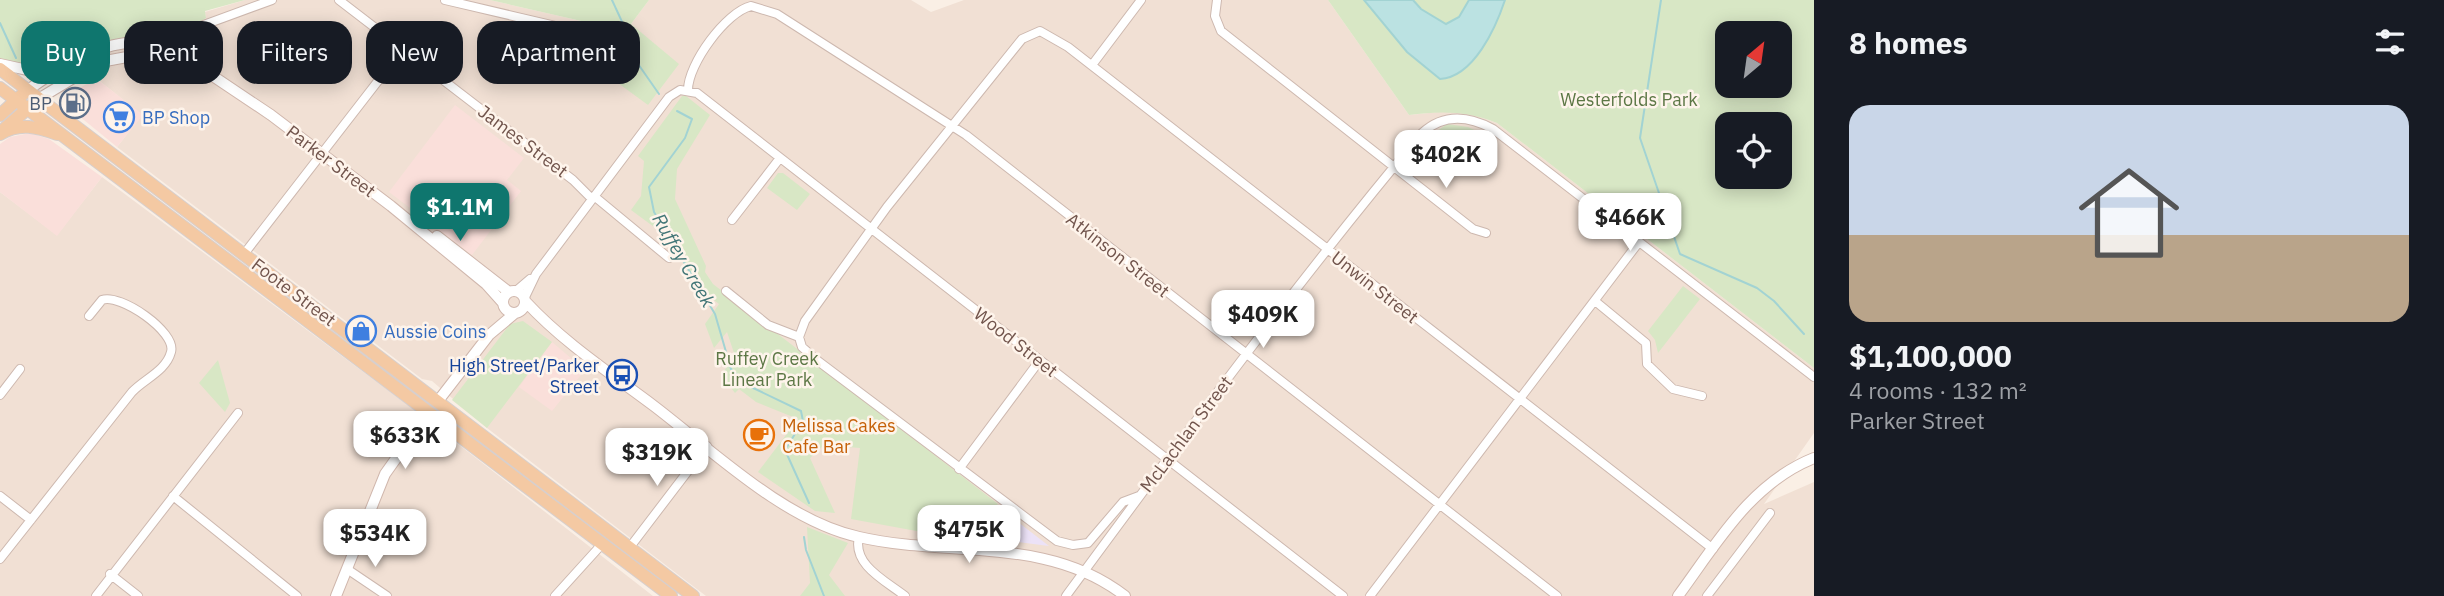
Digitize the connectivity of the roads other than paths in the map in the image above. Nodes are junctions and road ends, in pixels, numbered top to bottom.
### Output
1 (272, 0) edge
2 (339, 0) edge
3 (445, 0) edge
4 (1141, 0) edge
5 (1217, 0) edge
6 (215, 21) edge
7 (366, 21) edge
8 (535, 21) edge
9 (124, 57) edge
10 (1092, 65) junction
11 (0, 67) edge
12 (21, 70) edge
13 (223, 81) edge
14 (42, 84) edge
15 (375, 84) edge
16 (447, 84) edge
17 (0, 88) edge
18 (688, 90) junction
19 (34, 94) junction
20 (16, 100) junction
21 (28, 108) junction
22 (0, 115) edge
23 (953, 127) junction
24 (0, 134) edge
25 (67, 138) junction
26 (321, 153) junction
27 (780, 158) junction
28 (1394, 167) junction
29 (594, 196) junction
30 (391, 206) junction
31 (732, 220) dead end
32 (872, 229) junction
33 (1486, 233) dead end
34 (1639, 242) junction
35 (1328, 250) junction
36 (244, 254) junction
37 (669, 258) dead end
38 (726, 291) dead end
39 (519, 295) junction
40 (1595, 301) junction
41 (503, 304) junction
42 (516, 314) junction
43 (89, 316) dead end
44 (489, 335) junction
45 (562, 336) junction
46 (799, 337) junction
47 (1246, 355) junction
48 (1040, 360) junction
49 (20, 369) dead end
50 (1814, 377) edge
51 (0, 395) edge
52 (1702, 396) dead end
53 (1518, 398) junction
54 (438, 401) junction
55 (429, 412) junction
56 (238, 413) dead end
57 (706, 446) junction
58 (1167, 458) junction
59 (1814, 458) edge
60 (960, 469) junction
61 (0, 496) edge
62 (173, 496) junction
63 (1139, 496) junction
64 (1438, 505) junction
65 (1770, 513) dead end
66 (31, 520) junction
67 (859, 537) junction
68 (603, 543) junction
69 (630, 547) junction
70 (1713, 549) junction
71 (0, 559) edge
72 (347, 569) junction
73 (1087, 570) junction
74 (110, 574) junction
75 (96, 596) edge
76 (138, 596) edge
77 (297, 596) edge
78 (336, 596) edge
79 (387, 596) edge
80 (555, 596) edge
81 (671, 596) edge
82 (693, 596) edge
83 (905, 596) edge
84 (1066, 596) edge
85 (1125, 596) edge
86 (1343, 596) edge
87 (1370, 596) edge
88 (1557, 596) edge
89 (1678, 596) edge
90 (1707, 596) edge

1 - 6 street
2 - 7 street, James Street
3 - 8 street
4 - 10 street
5 - 28 street
9 - 19 main road
10 - 23 street, Unwin Street
10 - 35 street, Unwin Street
11 - 12 main road
11 - 19 main road, Foote Street
13 - 26 main road, Parker Street
14 - 19 main road
15 - 26 street
16 - 29 street, James Street
17 - 20 main road, Foote Street
18 - 23 street, Atkinson Street
18 - 27 street, Wood Street
18 - 29 street
19 - 20 main road
19 - 21 main road
19 - 36 main road, Foote Street
20 - 21 main road, Foote Street
20 - 22 main road
21 - 24 main road
21 - 25 main road, Foote Street
23 - 32 street
23 - 47 street, Atkinson Street
24 - 25 main road
25 - 55 main road, Foote Street
26 - 30 main road, Parker Street
26 - 36 street
27 - 31 street
27 - 32 street, Wood Street
28 - 33 street
28 - 34 street, McLachlan Street
28 - 35 street, McLachlan Street
29 - 37 street, James Street
29 - 39 street
30 - 39 main road, Parker Street
30 - 41 main road, Parker Street
32 - 46 street
32 - 48 street, Wood Street
34 - 40 street
34 - 50 street
35 - 47 street, McLachlan Street
35 - 53 street, Unwin Street
36 - 54 main road, Foote Street
38 - 46 street
39 - 41 main road
39 - 42 main road
39 - 45 main road, Parker Street
40 - 52 street
40 - 53 street
41 - 42 main road, Parker Street
41 - 44 main road
42 - 44 main road
42 - 45 main road, Parker Street
43 - 66 street
44 - 54 main road
45 - 57 main road, Parker Street
46 - 60 street
47 - 58 street, McLachlan Street
47 - 64 street, Atkinson Street
48 - 58 street, Wood Street
48 - 60 street
49 - 51 street
53 - 64 street
53 - 70 street, Unwin Street
54 - 55 main road
54 - 69 main road, Foote Street
55 - 68 main road, Foote Street
55 - 72 main road
56 - 62 street
57 - 67 main road, Parker Street
57 - 69 street
58 - 63 street, McLachlan Street
58 - 86 street, Wood Street
59 - 70 main road
60 - 63 street
61 - 66 street
62 - 74 street
62 - 77 street
63 - 73 street, McLachlan Street
64 - 87 street
64 - 88 street, Atkinson Street
65 - 90 street
66 - 71 street
67 - 73 main road, Parker Street
67 - 83 street
68 - 80 street
68 - 81 main road, Foote Street
69 - 82 main road, Foote Street
70 - 89 main road
72 - 78 main road
72 - 79 street
73 - 84 street, McLachlan Street
73 - 85 main road
74 - 75 street
74 - 76 street

